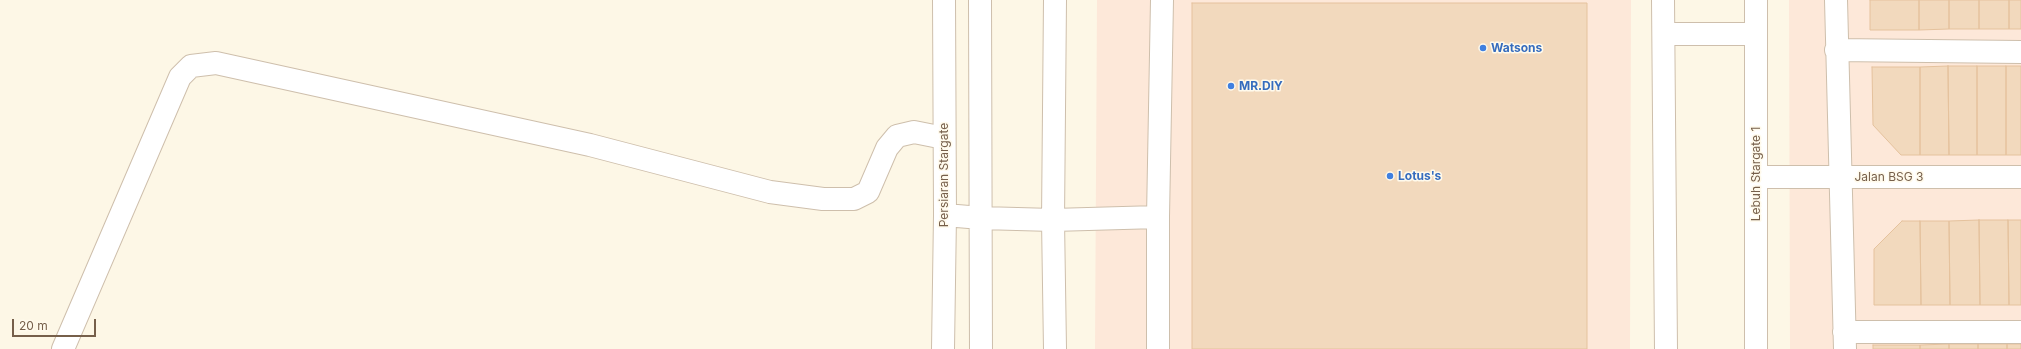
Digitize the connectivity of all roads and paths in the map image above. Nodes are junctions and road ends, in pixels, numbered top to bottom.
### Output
1 (944, 0) edge
2 (980, 0) edge
3 (1055, 0) edge
4 (1162, 0) edge
5 (1664, 0) edge
6 (1756, 0) edge
7 (1836, 0) edge
8 (1664, 34) junction
9 (1755, 34) junction
10 (1836, 50) junction
11 (2021, 52) edge
12 (944, 138) junction
13 (1756, 177) junction
14 (1841, 177) junction
15 (2021, 177) edge
16 (945, 215) junction
17 (1158, 217) junction
18 (981, 218) junction
19 (1053, 220) junction
20 (2021, 332) edge
21 (1844, 341) edge
22 (63, 349) edge
23 (943, 349) edge
24 (981, 349) edge
25 (1055, 349) edge
26 (1158, 349) edge
27 (1666, 349) edge
28 (1756, 349) edge

1 - 12 street, Persiaran Stargate
2 - 18 street
3 - 19 street
4 - 17 street
5 - 8 street
6 - 9 street, Lebuh Stargate 1
7 - 10 street
8 - 9 street
8 - 27 street
9 - 13 street, Lebuh Stargate 1
10 - 11 street
10 - 14 street
12 - 16 street, Persiaran Stargate
12 - 22 street
13 - 14 street, Jalan BSG 3
13 - 28 street, Lebuh Stargate 1
14 - 15 street, Jalan BSG 3
14 - 21 street
16 - 18 street
16 - 23 street, Persiaran Stargate
17 - 19 street
17 - 26 street
18 - 19 street
18 - 24 street
19 - 25 street
20 - 21 street

